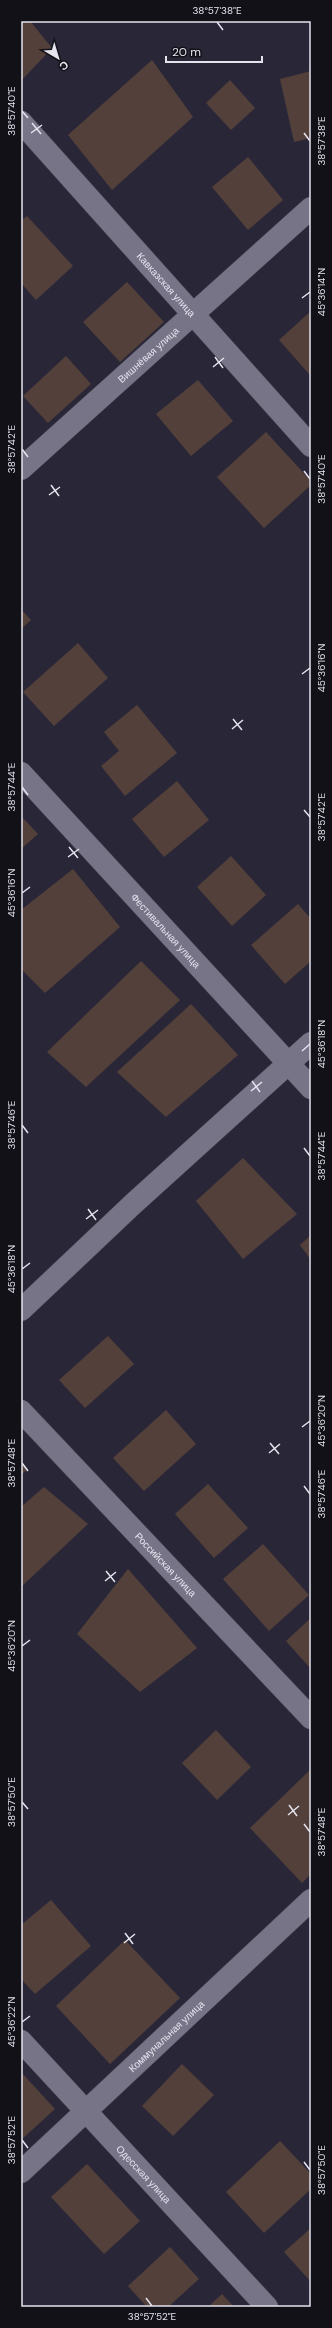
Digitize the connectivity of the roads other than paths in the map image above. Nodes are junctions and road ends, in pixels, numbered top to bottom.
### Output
1 (21, 122) edge
2 (311, 208) edge
3 (192, 312) junction
4 (311, 446) edge
5 (21, 468) edge
6 (21, 773) edge
7 (311, 1043) edge
8 (288, 1064) junction
9 (311, 1088) edge
10 (21, 1310) edge
11 (21, 1411) edge
12 (311, 1718) edge
13 (311, 1900) edge
14 (21, 2041) edge
15 (86, 2111) junction
16 (21, 2172) edge
17 (267, 2307) edge

1 - 3 street, Кавказская улица
2 - 3 street, Вишнёвая улица
3 - 4 street, Кавказская улица
3 - 5 street, Вишнёвая улица
6 - 8 street, Фестивальная улица
7 - 8 street
8 - 9 street, Фестивальная улица
8 - 10 street
11 - 12 street, Российская улица
13 - 15 street, Коммунальная улица
14 - 15 street, Одесская улица
15 - 16 street, Коммунальная улица
15 - 17 street, Одесская улица

